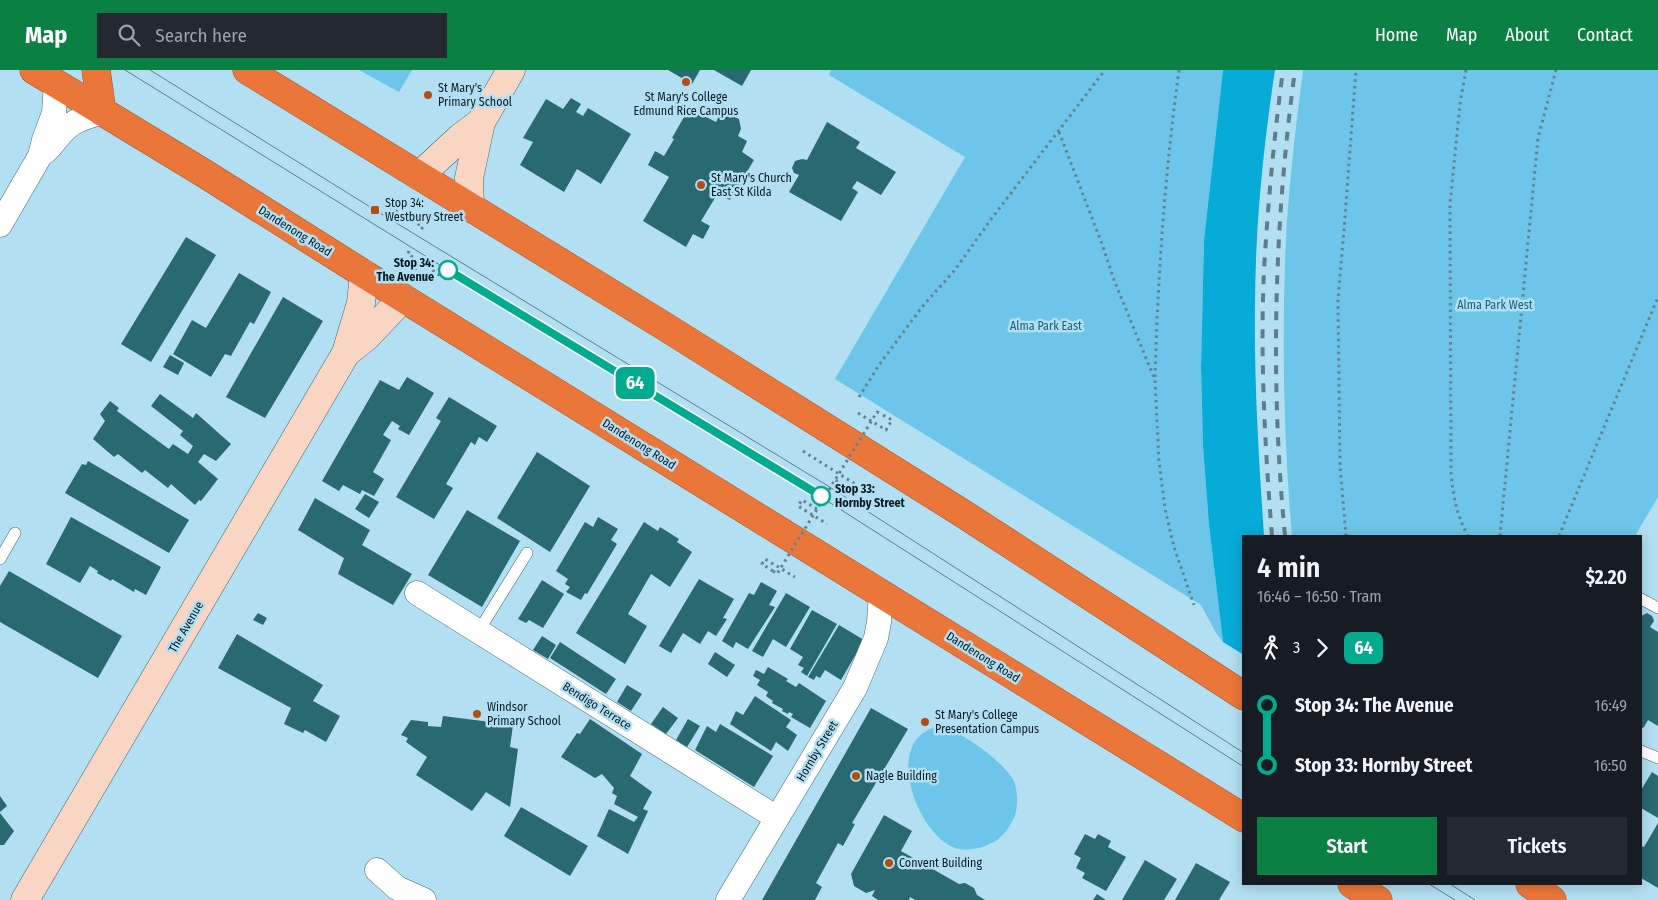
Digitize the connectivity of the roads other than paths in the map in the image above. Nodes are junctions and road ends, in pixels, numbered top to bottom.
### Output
1 (96, 70) edge
2 (247, 70) edge
3 (511, 70) edge
4 (45, 77) edge
5 (102, 112) junction
6 (480, 122) junction
7 (40, 156) junction
8 (413, 185) junction
9 (470, 208) junction
10 (0, 226) edge
11 (364, 274) junction
12 (409, 287) junction
13 (346, 354) junction
14 (15, 533) dead end
15 (527, 553) dead end
16 (0, 559) edge
17 (417, 593) dead end
18 (881, 593) junction
19 (1642, 600) edge
20 (1658, 608) edge
21 (478, 632) junction
22 (1242, 695) edge
23 (1642, 751) edge
24 (1658, 758) edge
25 (1242, 817) edge
26 (777, 818) junction
27 (377, 870) dead end
28 (1354, 885) edge
29 (1531, 885) edge
30 (25, 900) edge
31 (424, 900) edge
32 (728, 900) edge
33 (1378, 900) edge
34 (1552, 900) edge

1 - 5 highway
2 - 8 highway
3 - 6 street
4 - 5 highway, Dandenong Road
4 - 7 street
5 - 7 street
5 - 11 highway, Dandenong Road
6 - 8 street
6 - 9 street
7 - 10 street
8 - 9 highway
9 - 22 highway
11 - 12 highway, Dandenong Road
11 - 13 street, The Avenue
12 - 13 street, The Avenue
12 - 18 highway, Dandenong Road
13 - 30 street, The Avenue
14 - 16 lane
15 - 21 lane
17 - 21 street, Bendigo Terrace
18 - 25 highway, Dandenong Road
18 - 26 street, Hornby Street
19 - 20 lane
21 - 26 street, Bendigo Terrace
23 - 24 lane
26 - 32 street, Hornby Street
27 - 31 street
28 - 33 highway
29 - 34 highway

